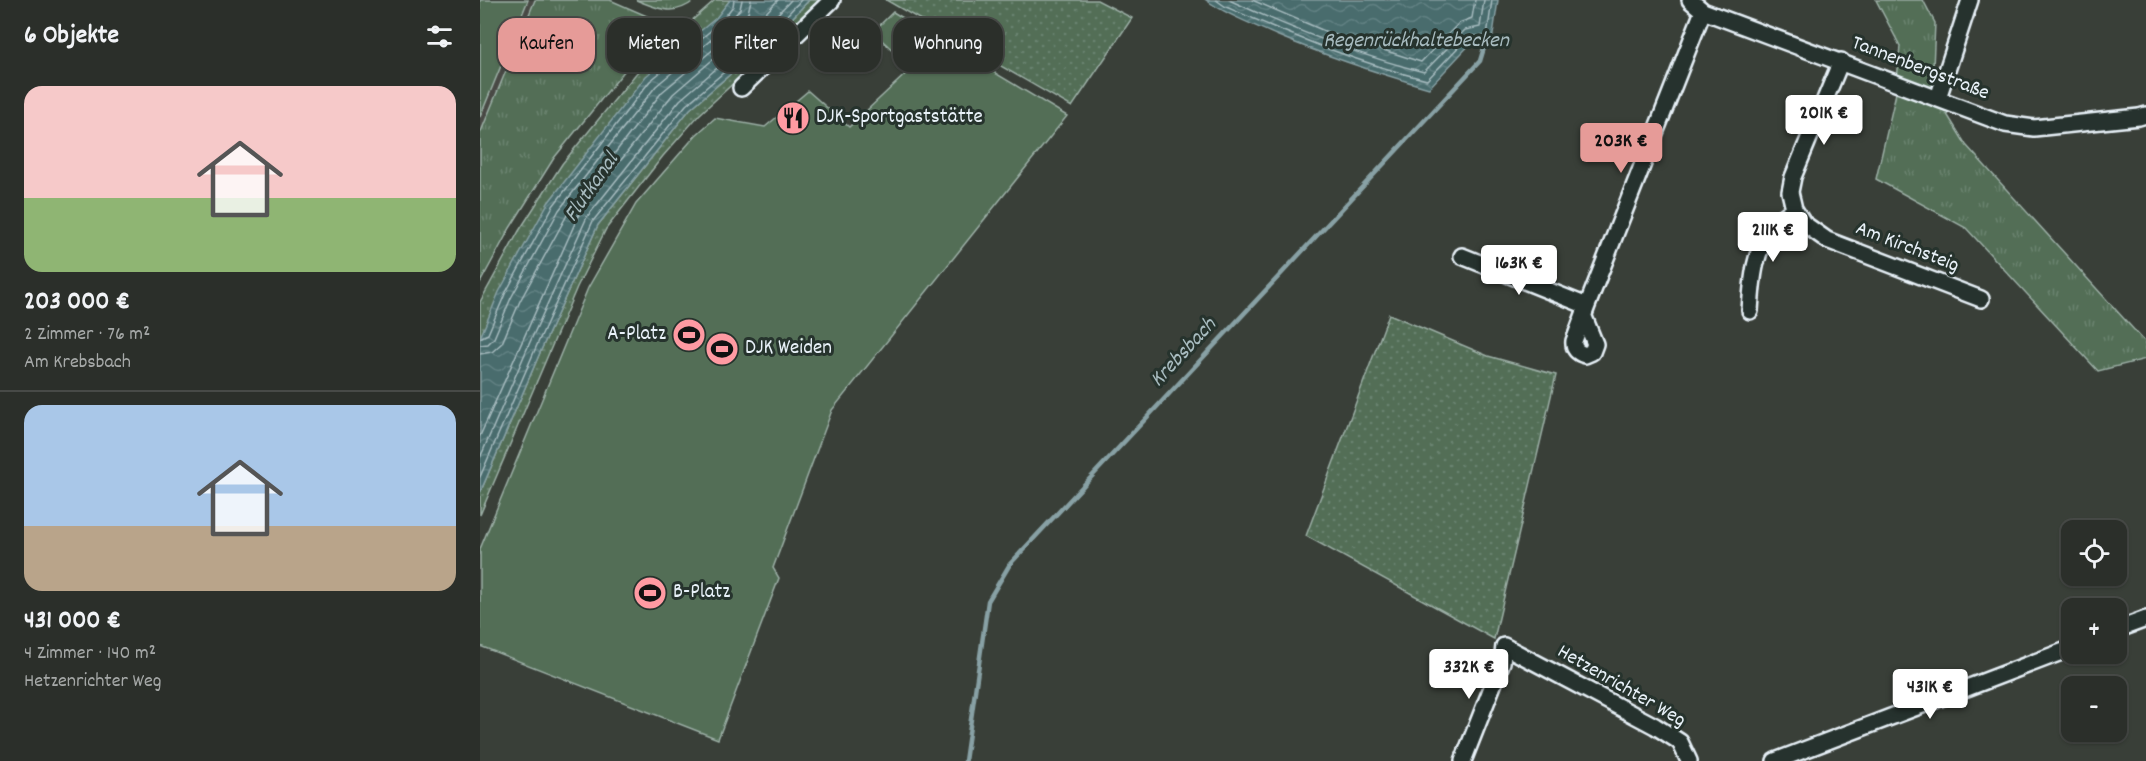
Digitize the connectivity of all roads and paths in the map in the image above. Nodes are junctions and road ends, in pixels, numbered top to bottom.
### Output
1 (832, 0) edge
2 (1690, 0) edge
3 (1970, 0) edge
4 (1702, 11) junction
5 (1841, 61) junction
6 (741, 88) dead end
7 (1938, 98) junction
8 (2146, 115) edge
9 (1794, 209) junction
10 (1462, 256) dead end
11 (1981, 299) dead end
12 (1750, 311) dead end
13 (2146, 619) edge
14 (2127, 626) edge
15 (2061, 652) edge
16 (1463, 761) edge
17 (1689, 761) edge
18 (1775, 761) edge

1 - 6 street
2 - 4 street, Tannenbergstraße
3 - 7 street
4 - 5 street, Tannenbergstraße
4 - 10 street
5 - 7 street, Tannenbergstraße
5 - 9 street
7 - 8 street, Tannenbergstraße
9 - 11 street, Am Kirchsteig
9 - 12 street
13 - 14 street
15 - 18 street
16 - 17 street, Hetzenrichter Weg

